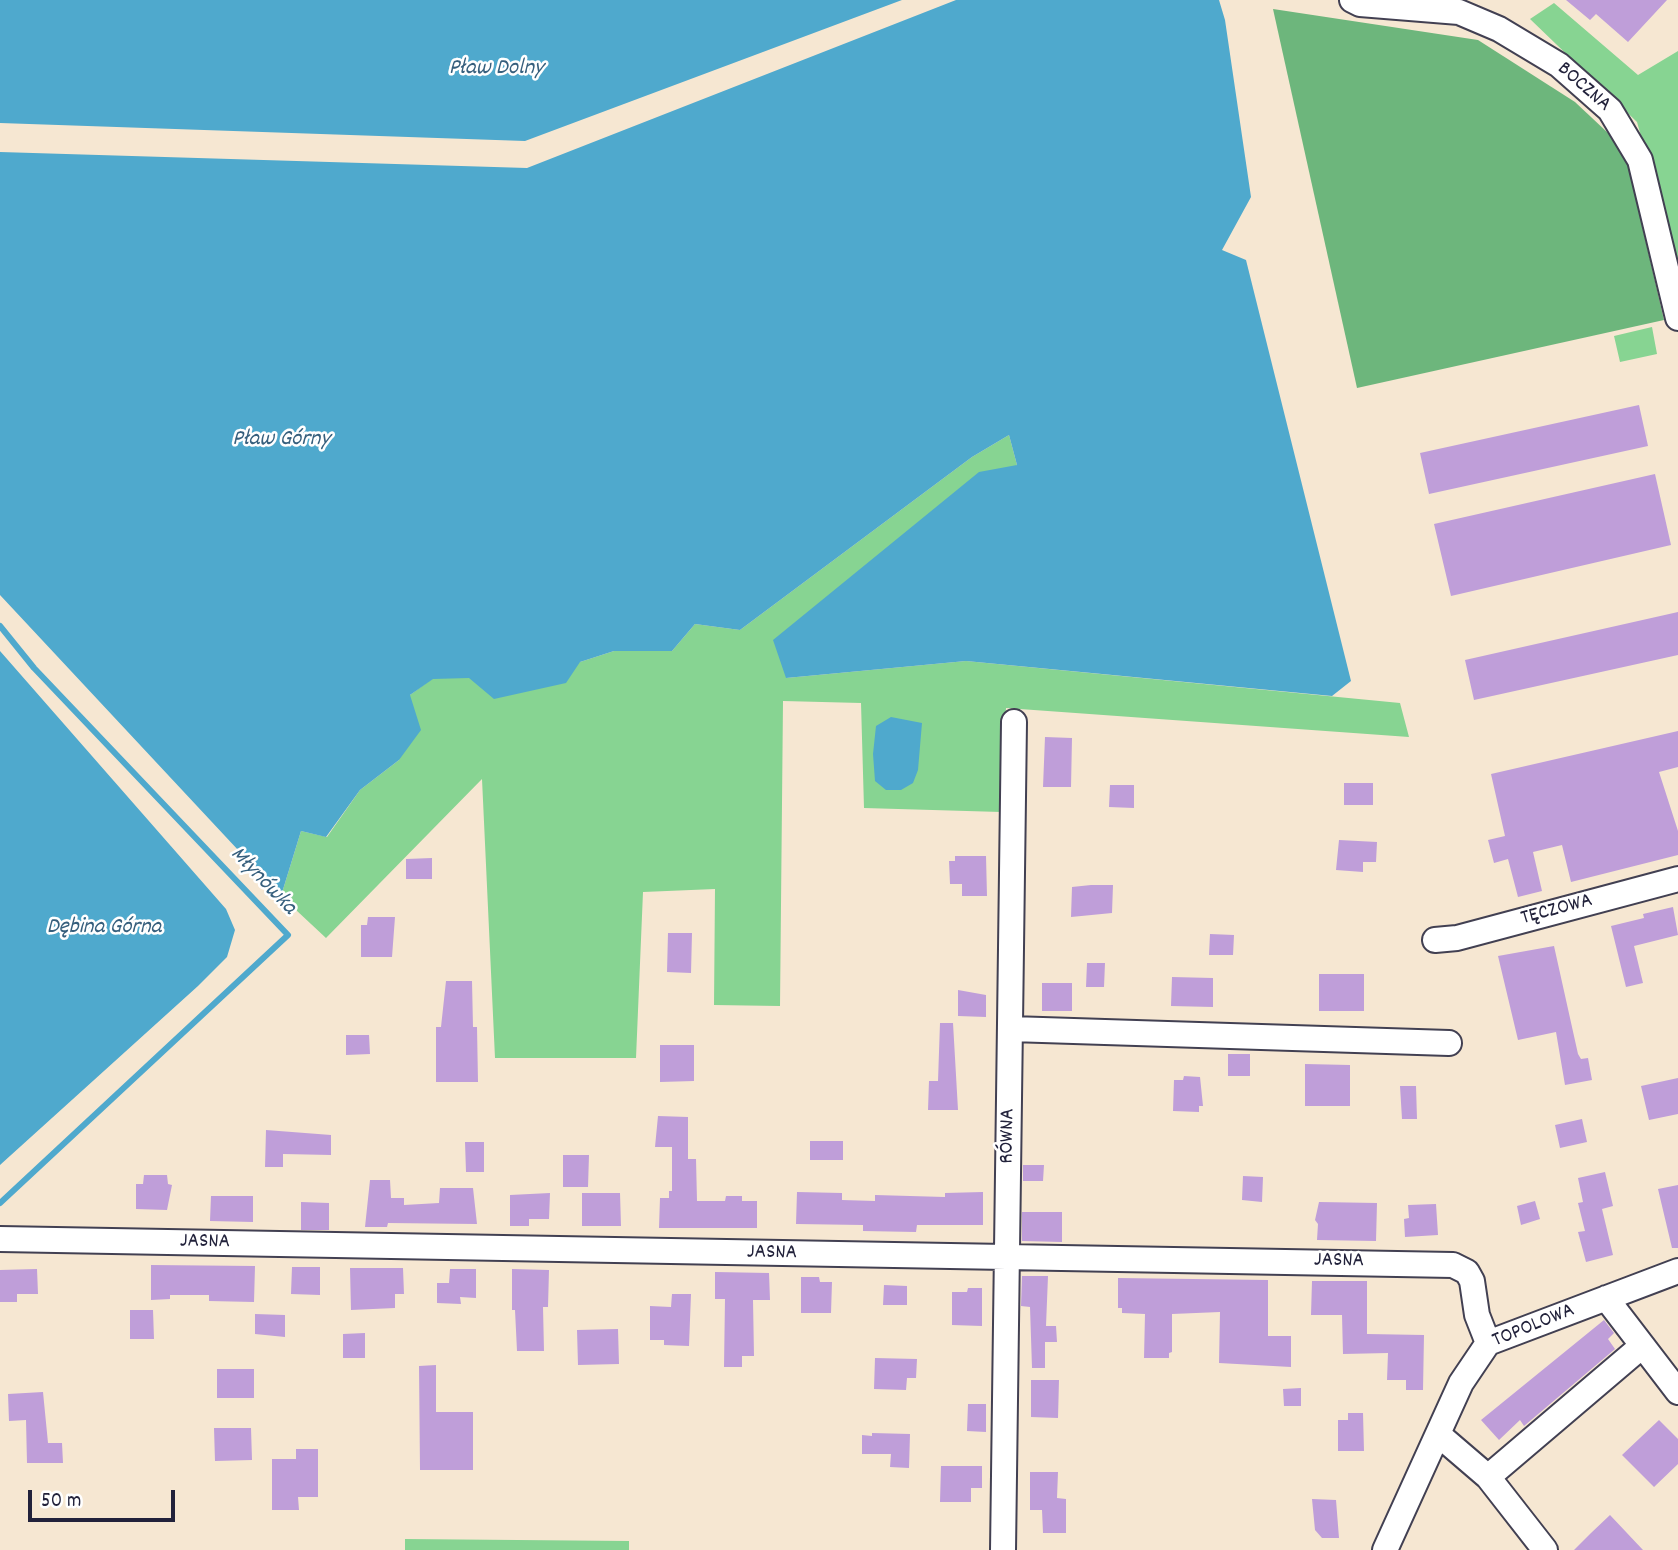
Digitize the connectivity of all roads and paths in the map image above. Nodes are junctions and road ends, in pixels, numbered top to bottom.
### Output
1 (1352, 0) edge
2 (1678, 318) edge
3 (1014, 722) dead end
4 (1678, 879) edge
5 (1435, 940) dead end
6 (1011, 1029) junction
7 (1449, 1043) dead end
8 (0, 1239) edge
9 (1007, 1258) junction
10 (1678, 1270) edge
11 (1606, 1298) junction
12 (1488, 1343) junction
13 (1643, 1346) junction
14 (1678, 1392) edge
15 (1439, 1435) junction
16 (1488, 1477) junction
17 (1003, 1550) edge
18 (1385, 1550) edge
19 (1545, 1550) edge

1 - 2 street, BOCZNA
3 - 6 street, RÓWNA
4 - 5 street, TĘCZOWA
6 - 7 street
6 - 9 street, RÓWNA
8 - 9 street, JASNA
9 - 12 street, JASNA
9 - 17 street, RÓWNA
10 - 11 street, TOPOLOWA
11 - 12 street, TOPOLOWA
11 - 13 street
12 - 15 street, TOPOLOWA
13 - 14 street
13 - 16 street
15 - 16 street
15 - 18 street, TOPOLOWA
16 - 19 street

